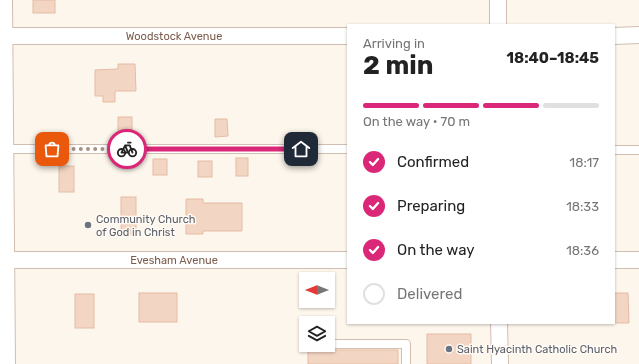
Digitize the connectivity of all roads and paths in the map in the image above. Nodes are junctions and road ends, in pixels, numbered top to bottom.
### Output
1 (4, 0) edge
2 (498, 0) edge
3 (498, 24) edge
4 (2, 36) edge
5 (347, 36) edge
6 (615, 36) edge
7 (639, 36) edge
8 (3, 149) edge
9 (347, 149) edge
10 (615, 150) edge
11 (639, 150) edge
12 (3, 260) edge
13 (347, 260) edge
14 (615, 260) edge
15 (639, 260) edge
16 (500, 324) edge
17 (335, 344) edge
18 (6, 364) edge
19 (406, 364) edge
20 (500, 364) edge

1 - 4 street
2 - 3 street
4 - 5 street, Woodstock Avenue
4 - 8 street
6 - 7 street
8 - 9 lane
8 - 12 street
10 - 11 lane
12 - 13 street, Evesham Avenue
12 - 18 street
14 - 15 street
16 - 20 street
17 - 19 lane

